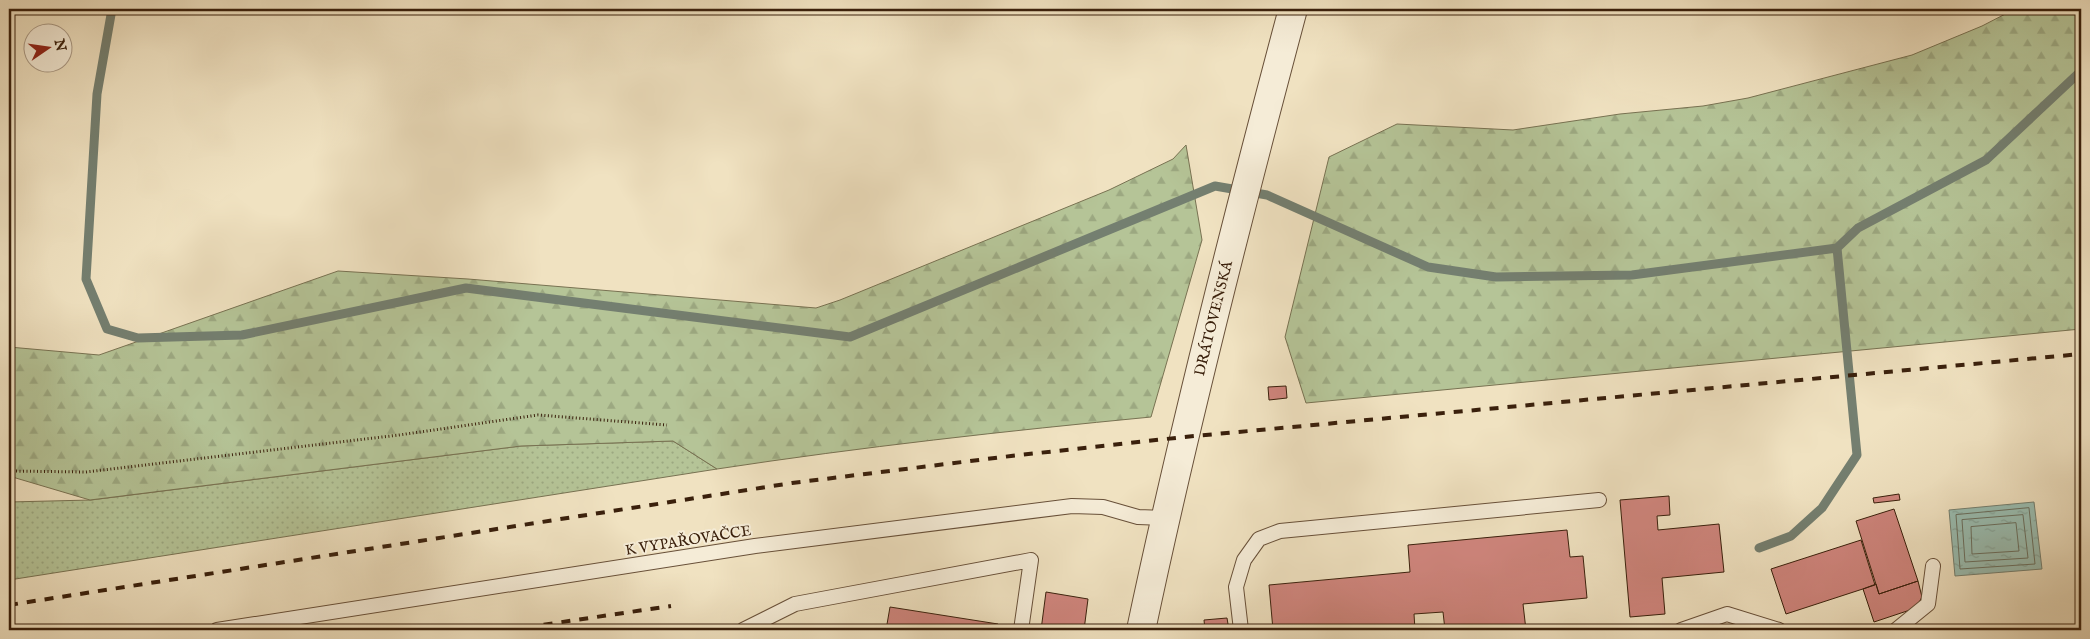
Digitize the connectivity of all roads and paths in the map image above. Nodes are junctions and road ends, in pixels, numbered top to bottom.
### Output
1 (1293, 9) edge
2 (667, 424) dead end
3 (9, 471) edge
4 (1599, 500) dead end
5 (1164, 518) junction
6 (1933, 566) dead end
7 (758, 627) edge
8 (218, 630) edge
9 (743, 630) edge
10 (1021, 630) edge
11 (1141, 630) edge
12 (1241, 630) edge
13 (1681, 630) edge
14 (1779, 630) edge
15 (1896, 630) edge

1 - 5 street, DRÁTOVENSKÁ
2 - 3 path
4 - 12 lane
5 - 8 lane, K VYPAŘOVAČCE
5 - 11 street, DRÁTOVENSKÁ
6 - 15 lane
7 - 9 lane
7 - 10 lane
13 - 14 lane

